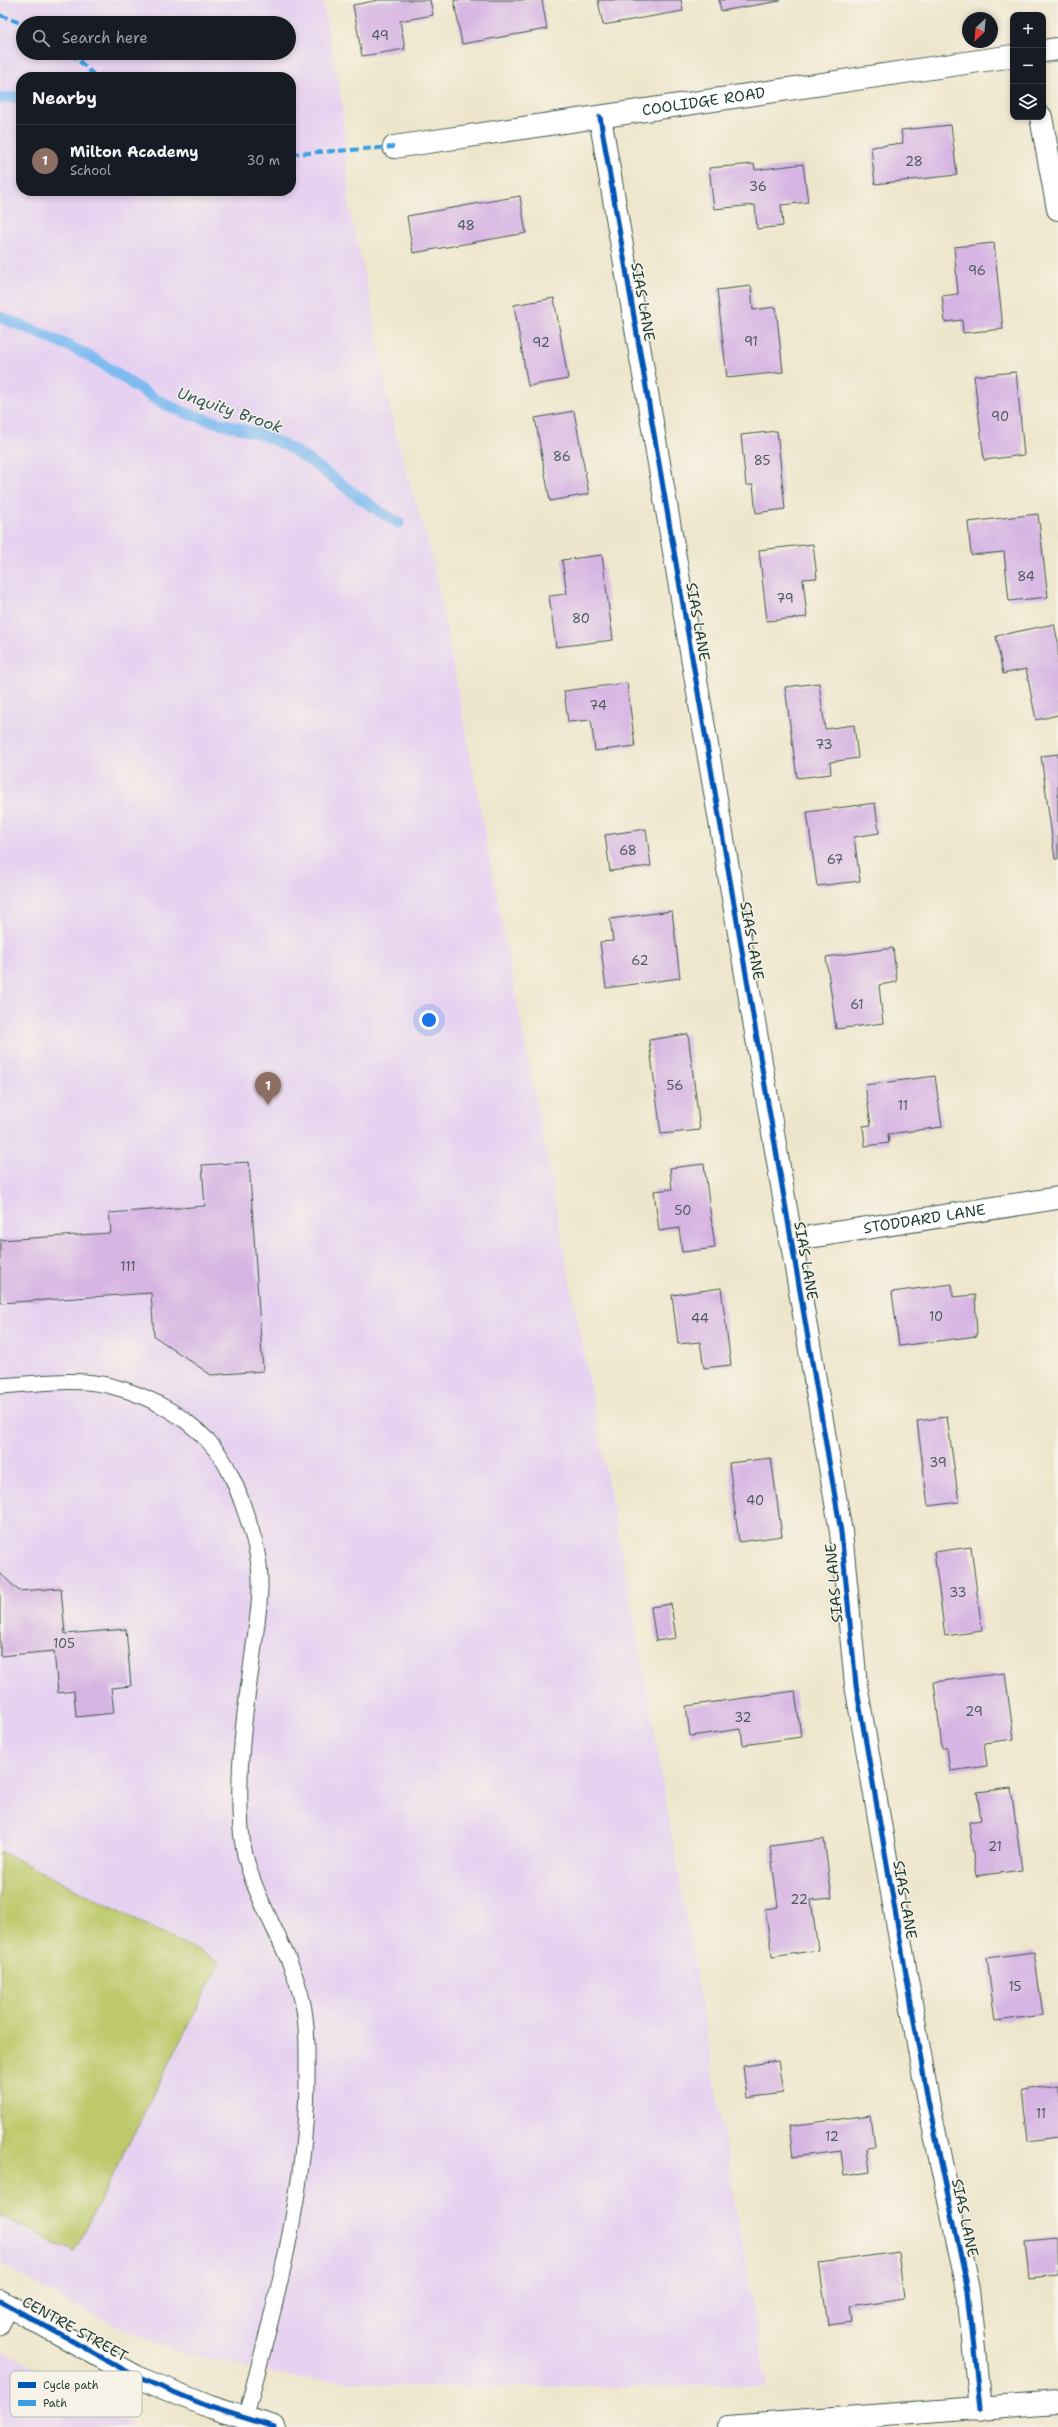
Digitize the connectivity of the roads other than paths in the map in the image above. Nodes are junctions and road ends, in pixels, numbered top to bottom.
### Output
1 (1058, 49) edge
2 (1046, 51) edge
3 (1010, 56) edge
4 (600, 117) junction
5 (1042, 120) edge
6 (394, 147) dead end
7 (1058, 209) edge
8 (1058, 1198) edge
9 (790, 1240) junction
10 (0, 1386) edge
11 (5, 2304) edge
12 (0, 2328) edge
13 (126, 2371) edge
14 (142, 2379) edge
15 (1058, 2402) edge
16 (980, 2409) junction
17 (245, 2419) junction
18 (274, 2427) edge
19 (728, 2427) edge

1 - 2 street
3 - 4 street, COOLIDGE ROAD
4 - 6 street, COOLIDGE ROAD
4 - 9 street, SIAS LANE
5 - 7 street
8 - 9 street, STODDARD LANE
9 - 16 street, SIAS LANE
10 - 17 lane
11 - 12 lane
11 - 13 street, CENTRE STREET
14 - 17 street, CENTRE STREET
15 - 16 street
16 - 19 street
17 - 18 street, CENTRE STREET

